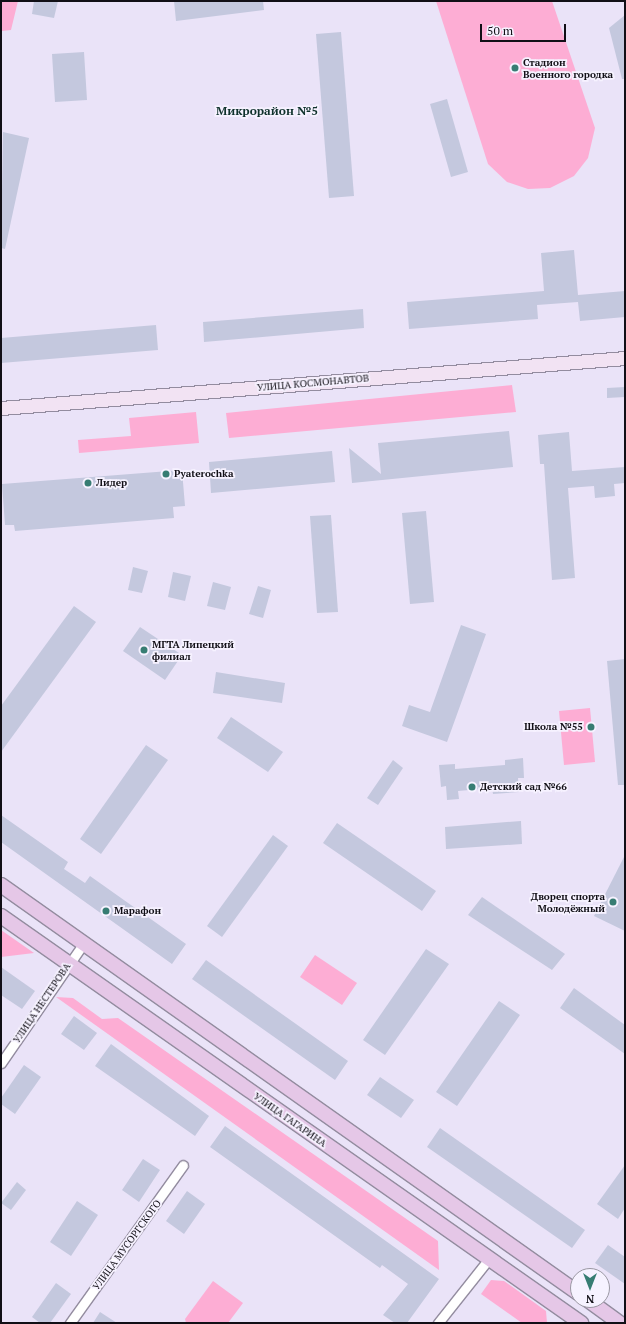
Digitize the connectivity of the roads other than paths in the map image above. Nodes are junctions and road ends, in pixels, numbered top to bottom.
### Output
1 (625, 358) edge
2 (1, 408) edge
3 (1, 885) edge
4 (1, 916) edge
5 (83, 944) junction
6 (69, 964) junction
7 (1, 1064) edge
8 (183, 1165) dead end
9 (488, 1260) junction
10 (570, 1287) edge
11 (599, 1308) edge
12 (70, 1323) edge
13 (438, 1323) edge
14 (581, 1323) edge
15 (620, 1323) edge

1 - 2 main road, УЛИЦА КОСМОНАВТОВ
3 - 5 main road
4 - 6 main road, УЛИЦА ГАГАРИНА
5 - 6 street, УЛИЦА НЕСТЕРОВА
5 - 10 main road
6 - 7 street, УЛИЦА НЕСТЕРОВА
6 - 9 main road, УЛИЦА ГАГАРИНА
8 - 12 street, УЛИЦА МУСОРГСКОГО
9 - 13 street
9 - 14 main road, УЛИЦА ГАГАРИНА
11 - 15 main road

